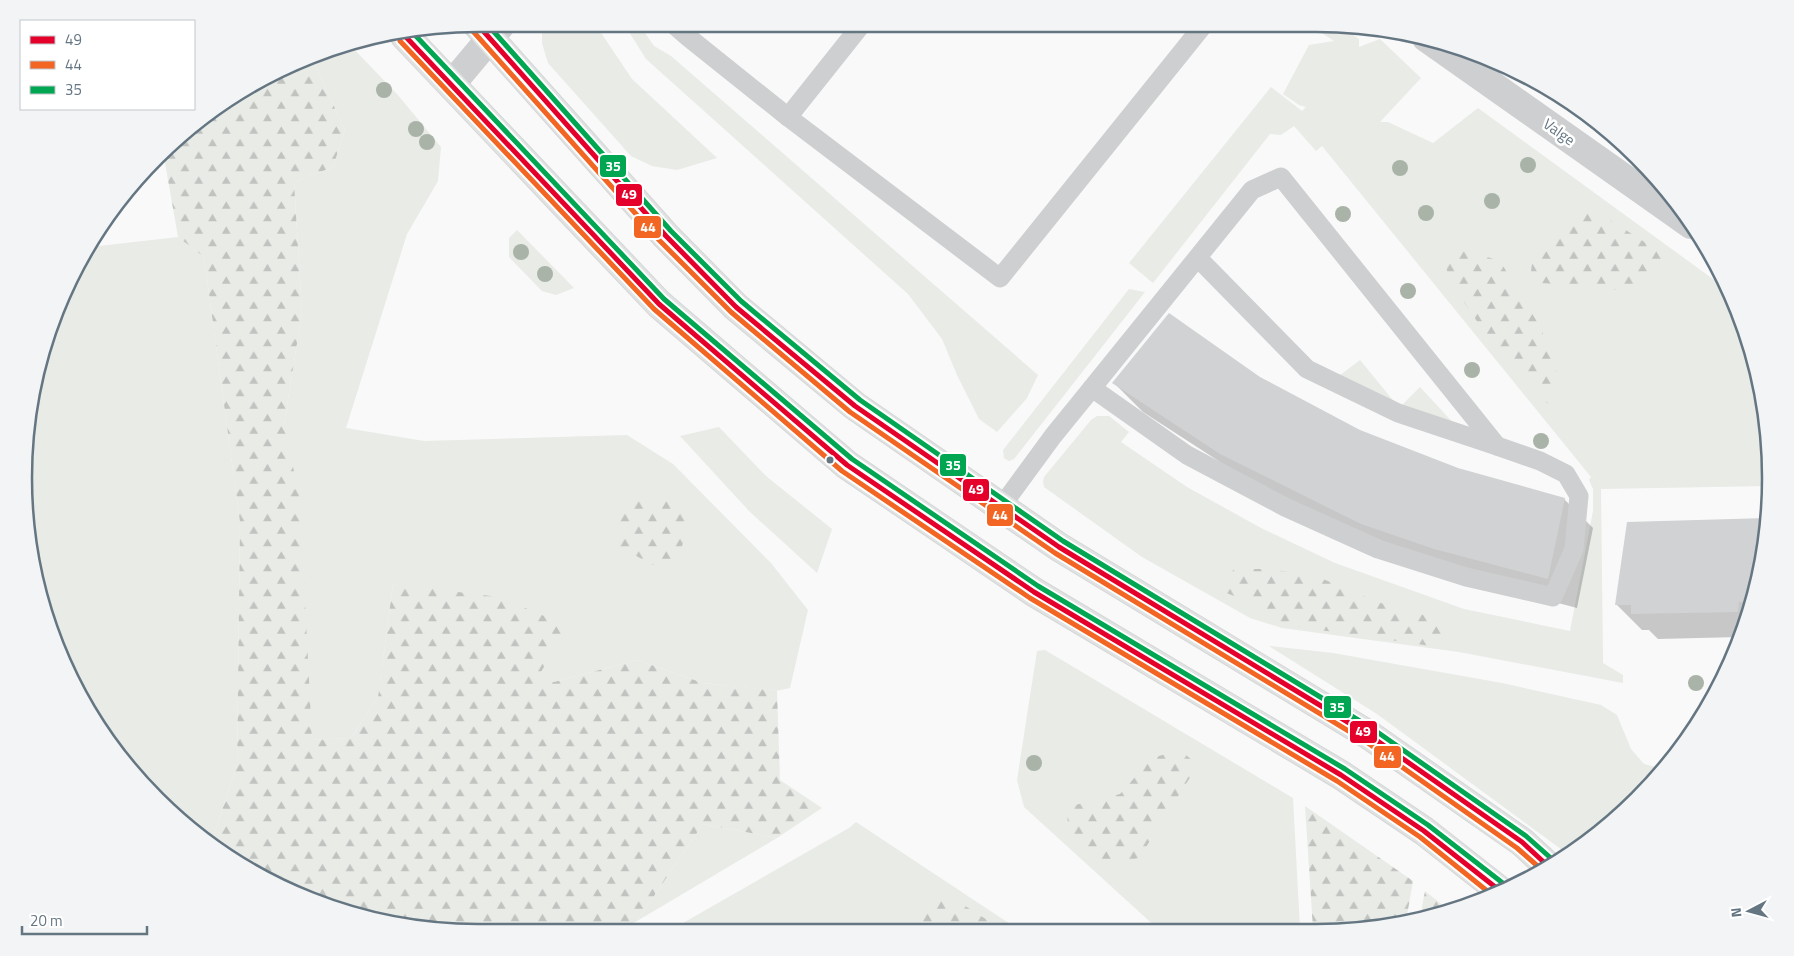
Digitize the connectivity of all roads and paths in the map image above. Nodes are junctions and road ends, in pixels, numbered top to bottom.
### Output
1 (488, 32) edge
2 (493, 32) edge
3 (682, 32) edge
4 (856, 32) edge
5 (1198, 32) edge
6 (407, 38) edge
7 (1446, 52) edge
8 (450, 85) junction
9 (788, 117) junction
10 (1673, 212) edge
11 (1198, 258) junction
12 (1092, 388) junction
13 (1497, 446) junction
14 (1001, 507) junction
15 (1543, 861) edge
16 (1494, 886) edge

1 - 8 street
2 - 14 main road
3 - 9 lane
4 - 9 lane
5 - 9 lane
6 - 8 main road
7 - 10 street, Valge
8 - 16 main road
11 - 12 lane
11 - 13 lane
11 - 13 lane
12 - 13 lane
12 - 14 lane
14 - 15 main road

